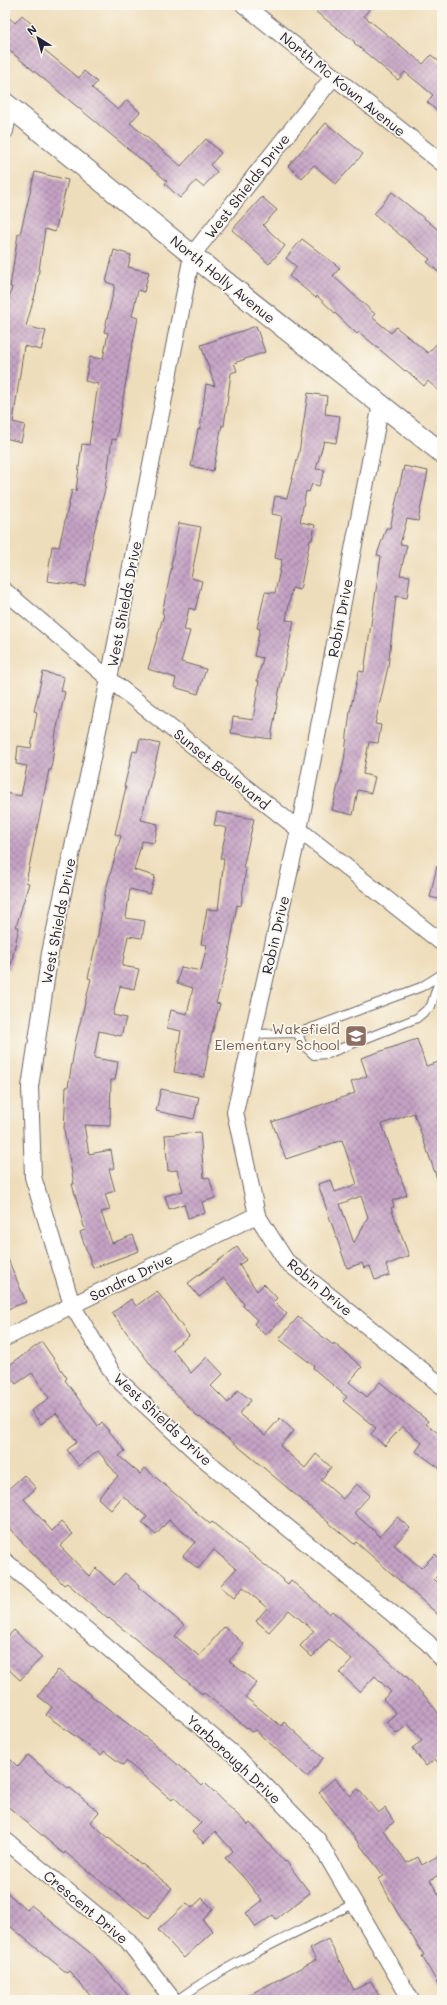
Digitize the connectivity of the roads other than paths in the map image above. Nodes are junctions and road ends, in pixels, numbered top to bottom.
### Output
1 (244, 5) edge
2 (334, 76) junction
3 (8, 105) edge
4 (5, 131) edge
5 (442, 163) edge
6 (192, 255) junction
7 (381, 404) junction
8 (442, 453) edge
9 (5, 592) edge
10 (110, 679) junction
11 (299, 830) junction
12 (442, 943) edge
13 (441, 975) edge
14 (298, 1033) junction
15 (253, 1034) junction
16 (257, 1215) junction
17 (72, 1305) junction
18 (5, 1338) edge
19 (442, 1386) edge
20 (5, 1561) edge
21 (442, 1659) edge
22 (5, 1840) edge
23 (355, 1903) junction
24 (173, 2000) edge
25 (177, 2000) edge
26 (411, 2000) edge

1 - 2 street, North Mc Kown Avenue
2 - 5 street, North Mc Kown Avenue
2 - 6 street, West Shields Drive
3 - 4 street
3 - 6 street, North Holly Avenue
6 - 7 street, North Holly Avenue
6 - 10 street, West Shields Drive
7 - 8 street, North Holly Avenue
7 - 11 street, Robin Drive
9 - 10 street, Sunset Boulevard
10 - 11 street, Sunset Boulevard
10 - 17 street, West Shields Drive
11 - 12 street, Sunset Boulevard
11 - 15 street, Robin Drive
13 - 14 lane
13 - 14 lane
14 - 15 lane
15 - 16 street, Robin Drive
16 - 17 street, Sandra Drive
16 - 19 street, Robin Drive
17 - 18 street, Sandra Drive
17 - 21 street, West Shields Drive
20 - 23 street, Yarborough Drive
22 - 24 street, Crescent Drive
23 - 25 lane
23 - 26 street, Yarborough Drive

